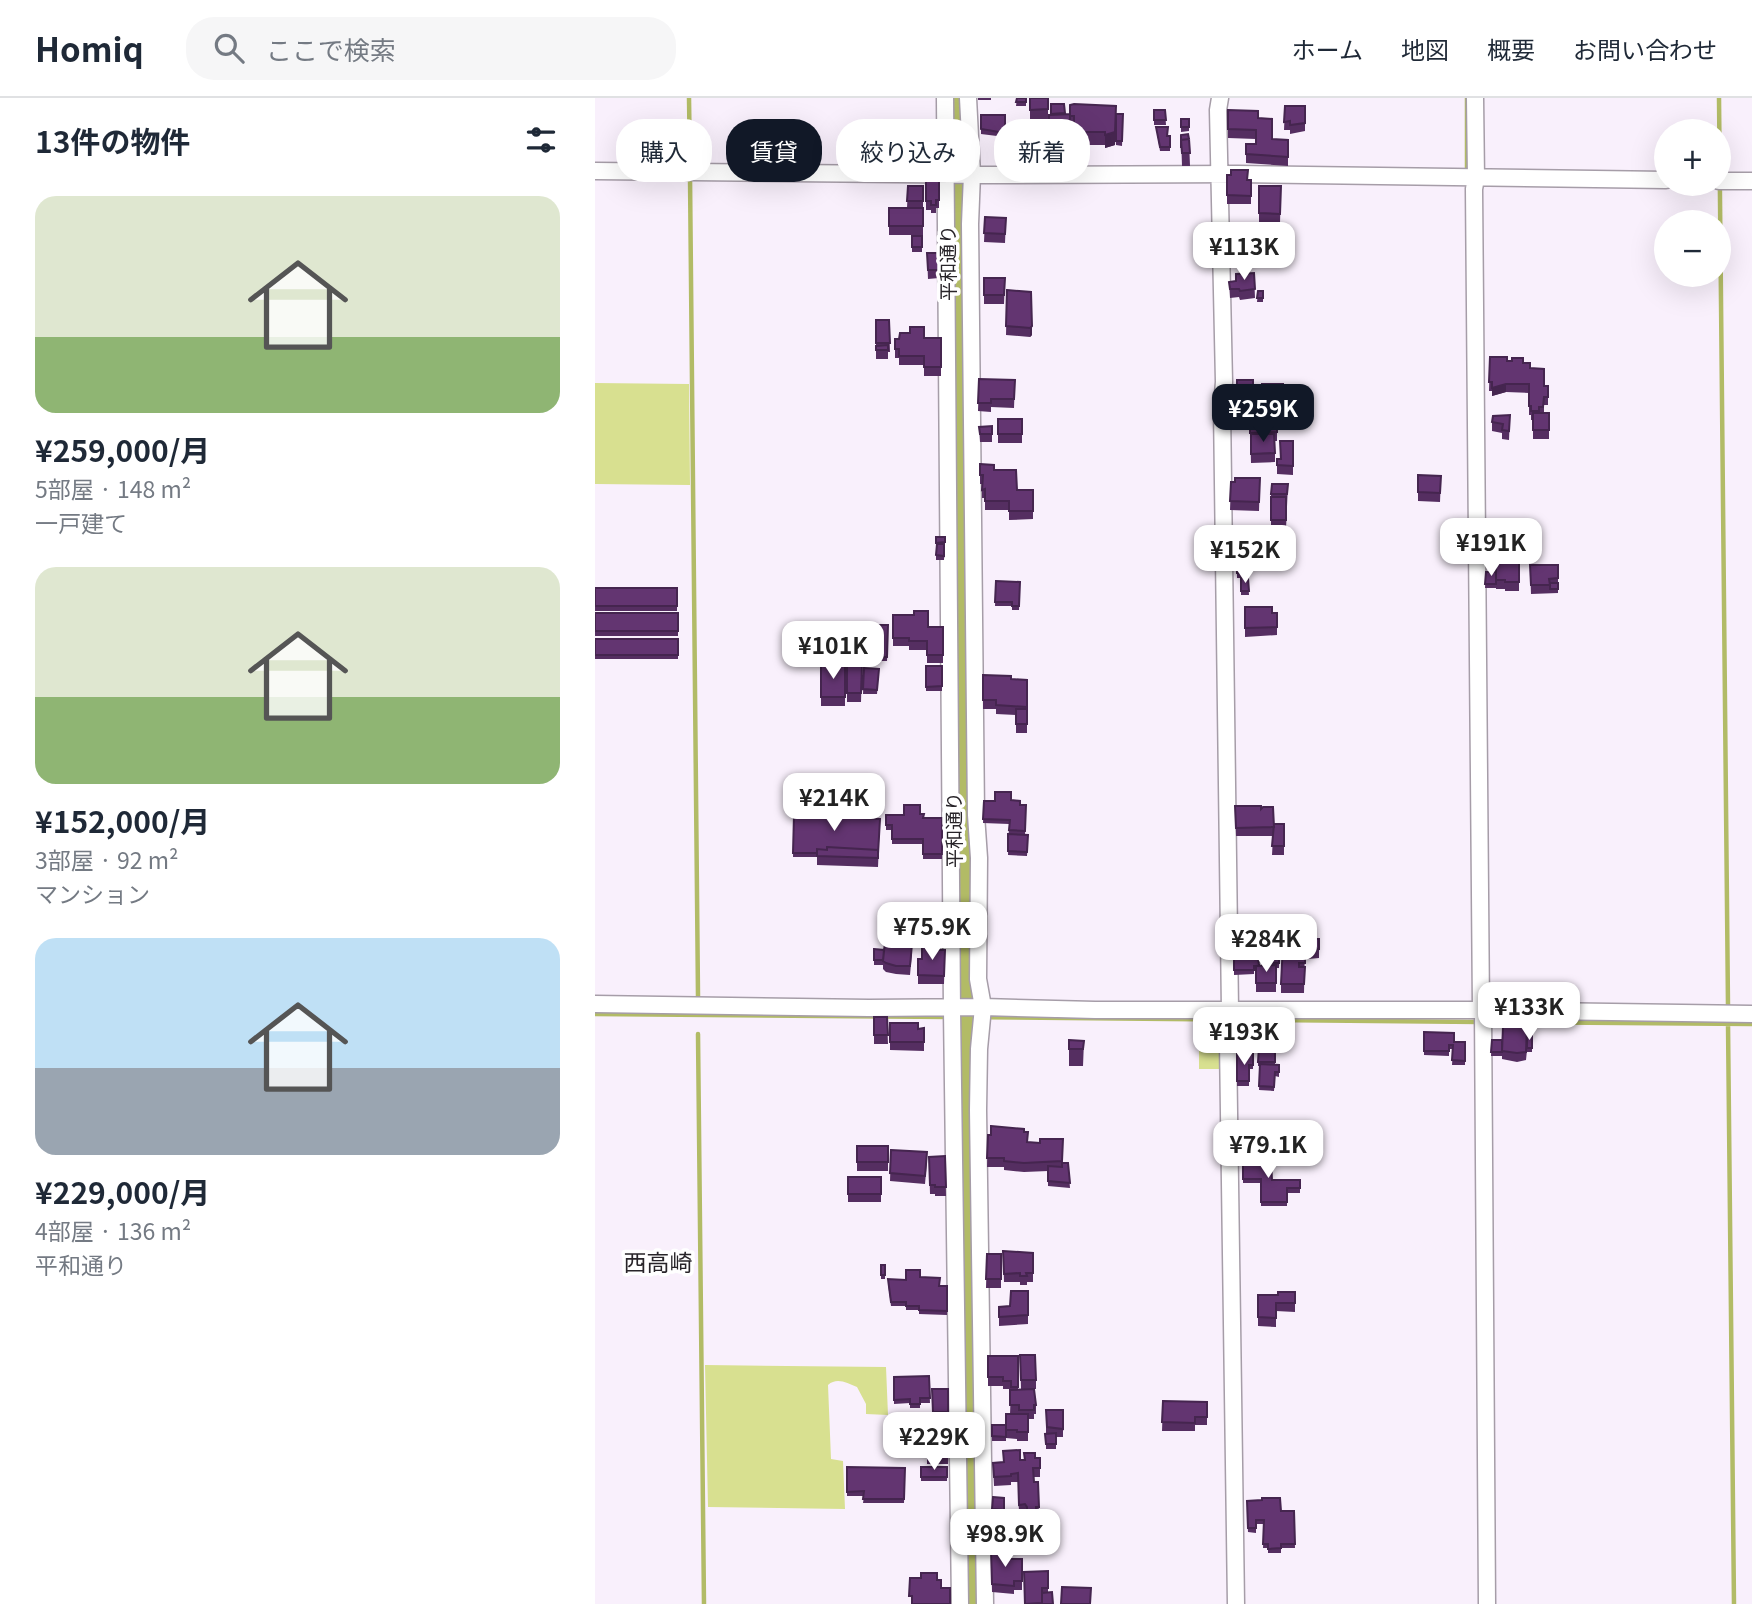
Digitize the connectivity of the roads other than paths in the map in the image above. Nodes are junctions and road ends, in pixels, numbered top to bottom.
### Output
1 (945, 98) edge
2 (968, 98) edge
3 (1220, 98) edge
4 (1475, 98) edge
5 (946, 119) edge
6 (969, 119) edge
7 (595, 171) edge
8 (836, 173) edge
9 (980, 174) edge
10 (1216, 175) junction
11 (1471, 178) junction
12 (1654, 180) edge
13 (1731, 181) edge
14 (1752, 181) edge
15 (948, 182) edge
16 (970, 182) edge
17 (595, 1003) edge
18 (953, 1012) junction
19 (982, 1013) junction
20 (1752, 1014) edge
21 (1230, 1016) junction
22 (1483, 1016) junction
23 (960, 1604) edge
24 (985, 1604) edge
25 (1236, 1604) edge
26 (1487, 1604) edge

1 - 5 street, 平和通り
2 - 6 street
3 - 10 street
4 - 11 street
7 - 8 street
9 - 10 street
10 - 11 street
10 - 21 street
11 - 12 street
11 - 22 street
13 - 14 street
15 - 18 street, 平和通り
16 - 19 street
17 - 18 street
18 - 19 street
18 - 23 street, 平和通り
19 - 21 street
19 - 24 street
20 - 22 street
21 - 22 street
21 - 25 street
22 - 26 street

